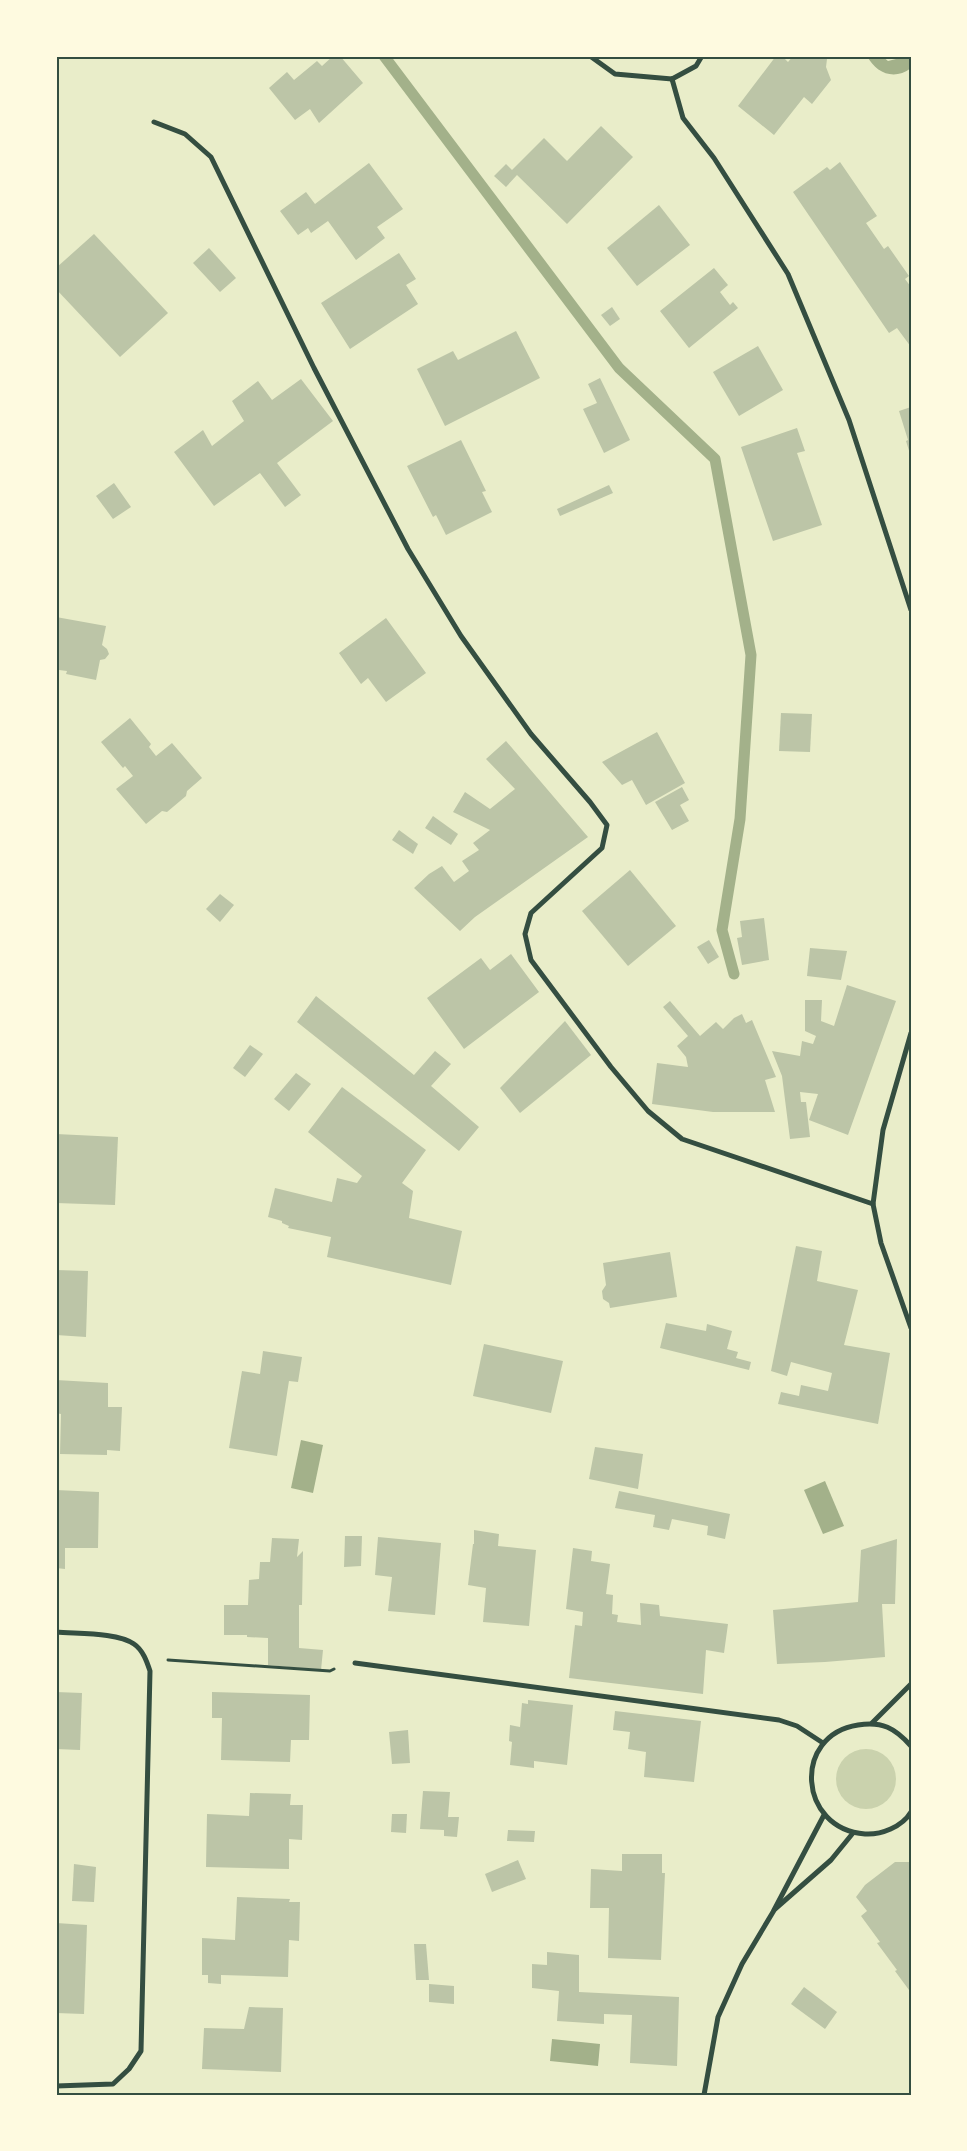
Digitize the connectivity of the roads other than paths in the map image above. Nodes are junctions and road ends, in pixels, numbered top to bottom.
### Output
1 (590, 56) edge
2 (702, 56) edge
3 (672, 79) junction
4 (154, 122) dead end
5 (911, 610) edge
6 (911, 1033) edge
7 (873, 1204) junction
8 (911, 1328) edge
9 (56, 1632) edge
10 (355, 1662) road end
11 (911, 1684) edge
12 (872, 1723) junction
13 (823, 1743) junction
14 (911, 1746) edge
15 (824, 1815) junction
16 (910, 1815) edge
17 (853, 1833) junction
18 (773, 1912) junction
19 (56, 2086) edge
20 (704, 2095) edge

1 - 3 street
2 - 3 street
3 - 5 street
4 - 7 street
6 - 7 street
7 - 8 street
9 - 19 street
10 - 13 street
11 - 12 street
12 - 13 street
12 - 14 street
13 - 15 street
15 - 17 street
15 - 18 street
16 - 17 street
17 - 18 street
18 - 20 street

